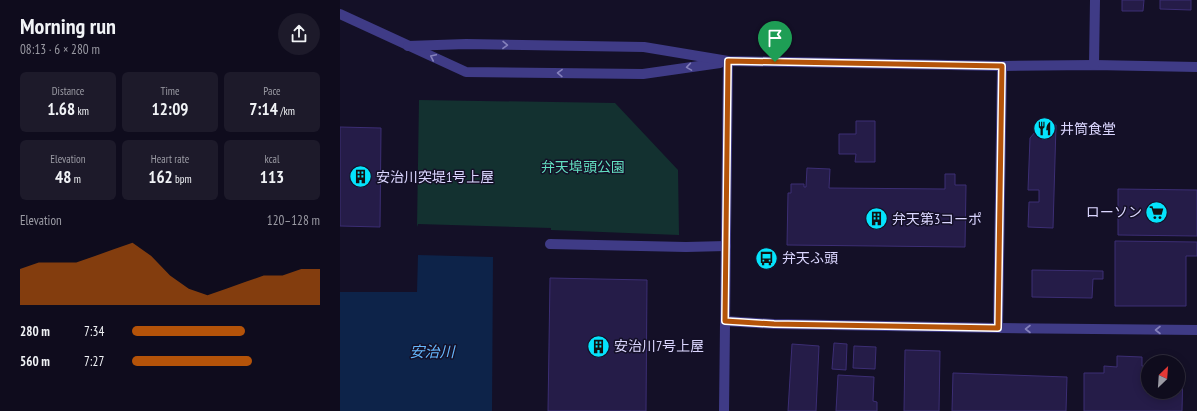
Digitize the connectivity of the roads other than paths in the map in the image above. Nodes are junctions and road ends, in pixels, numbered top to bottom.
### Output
1 (1095, 0) edge
2 (340, 14) edge
3 (408, 46) junction
4 (728, 61) junction
5 (1094, 65) junction
6 (1002, 66) junction
7 (1197, 67) edge
8 (550, 244) dead end
9 (726, 246) junction
10 (725, 321) junction
11 (998, 328) junction
12 (1197, 330) edge
13 (724, 411) edge

1 - 5 street
2 - 3 street
3 -> 4 street
4 -> 3 street
4 - 6 street
4 - 9 street
5 - 6 street
5 - 7 street
6 - 11 street
8 - 9 street
9 - 10 street
10 - 11 street
10 - 13 street
12 -> 11 street

